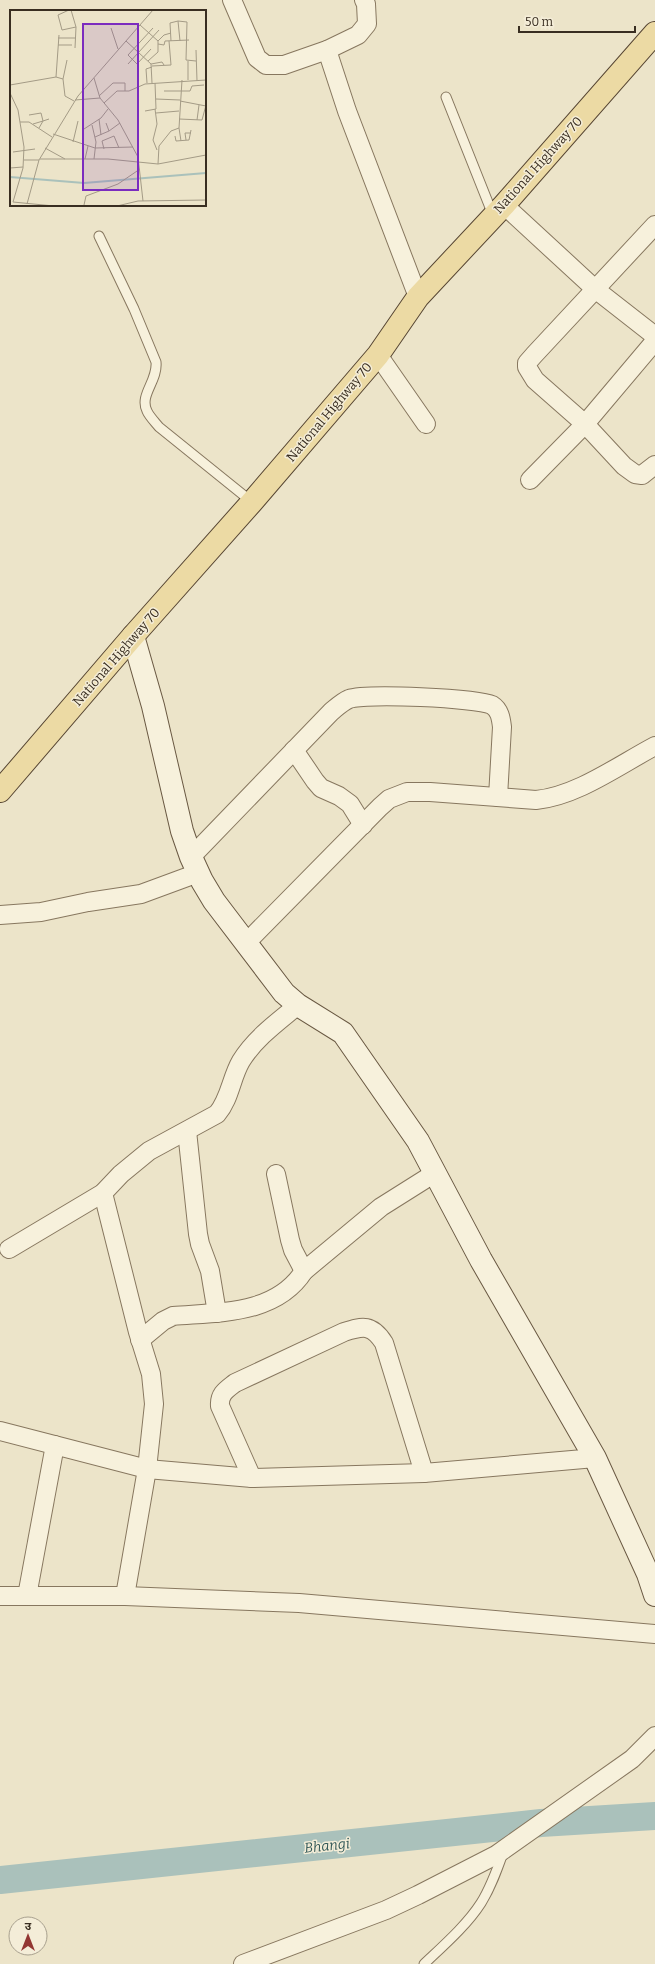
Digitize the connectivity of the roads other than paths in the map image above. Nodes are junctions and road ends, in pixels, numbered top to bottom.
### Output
1 (232, 0) edge
2 (364, 0) edge
3 (655, 33) edge
4 (327, 50) junction
5 (446, 96) dead end
6 (498, 210) junction
7 (655, 225) edge
8 (99, 236) dead end
9 (595, 289) junction
10 (418, 297) junction
11 (655, 336) edge
12 (655, 341) edge
13 (378, 355) junction
14 (426, 424) dead end
15 (585, 424) junction
16 (655, 466) edge
17 (530, 480) dead end
18 (252, 502) junction
19 (133, 636) junction
20 (655, 746) edge
21 (294, 750) junction
22 (0, 791) edge
23 (498, 797) junction
24 (362, 825) junction
25 (195, 865) junction
26 (0, 915) edge
27 (247, 942) junction
28 (298, 1005) junction
29 (187, 1131) junction
30 (435, 1173) junction
31 (276, 1174) dead end
32 (103, 1193) junction
33 (10, 1249) dead end
34 (304, 1271) junction
35 (217, 1313) junction
36 (140, 1340) junction
37 (0, 1431) edge
38 (56, 1445) junction
39 (595, 1458) junction
40 (147, 1469) junction
41 (424, 1473) junction
42 (252, 1478) junction
43 (655, 1595) edge
44 (0, 1596) edge
45 (27, 1596) junction
46 (125, 1596) junction
47 (655, 1634) edge
48 (655, 1736) edge
49 (504, 1850) junction
50 (243, 1964) edge
51 (424, 1964) edge

1 - 4 street
2 - 4 street
3 - 6 main road, National Highway 70
4 - 10 street
5 - 6 lane
6 - 9 street
6 - 10 main road, National Highway 70
7 - 9 street
8 - 18 lane
9 - 11 street
9 - 15 street
10 - 13 main road, National Highway 70
12 - 15 street
13 - 14 street
13 - 18 main road, National Highway 70
15 - 16 street
15 - 17 street
18 - 19 main road, National Highway 70
19 - 22 main road, National Highway 70
19 - 25 main road
20 - 23 street
21 - 23 street
21 - 24 street
21 - 25 street
23 - 24 street
24 - 27 street
25 - 26 street
25 - 27 main road
27 - 28 main road
28 - 29 street
28 - 30 main road
29 - 32 street
29 - 35 street
30 - 34 street
30 - 39 main road
31 - 34 street
32 - 33 street
32 - 36 street
34 - 35 street
35 - 36 street
36 - 40 street
37 - 38 street
38 - 40 street
38 - 45 street
39 - 41 street
39 - 43 main road
40 - 42 street
40 - 46 street
41 - 42 street
41 - 42 street
44 - 45 street
45 - 46 street
46 - 47 street
48 - 49 street
49 - 50 street
49 - 51 lane

